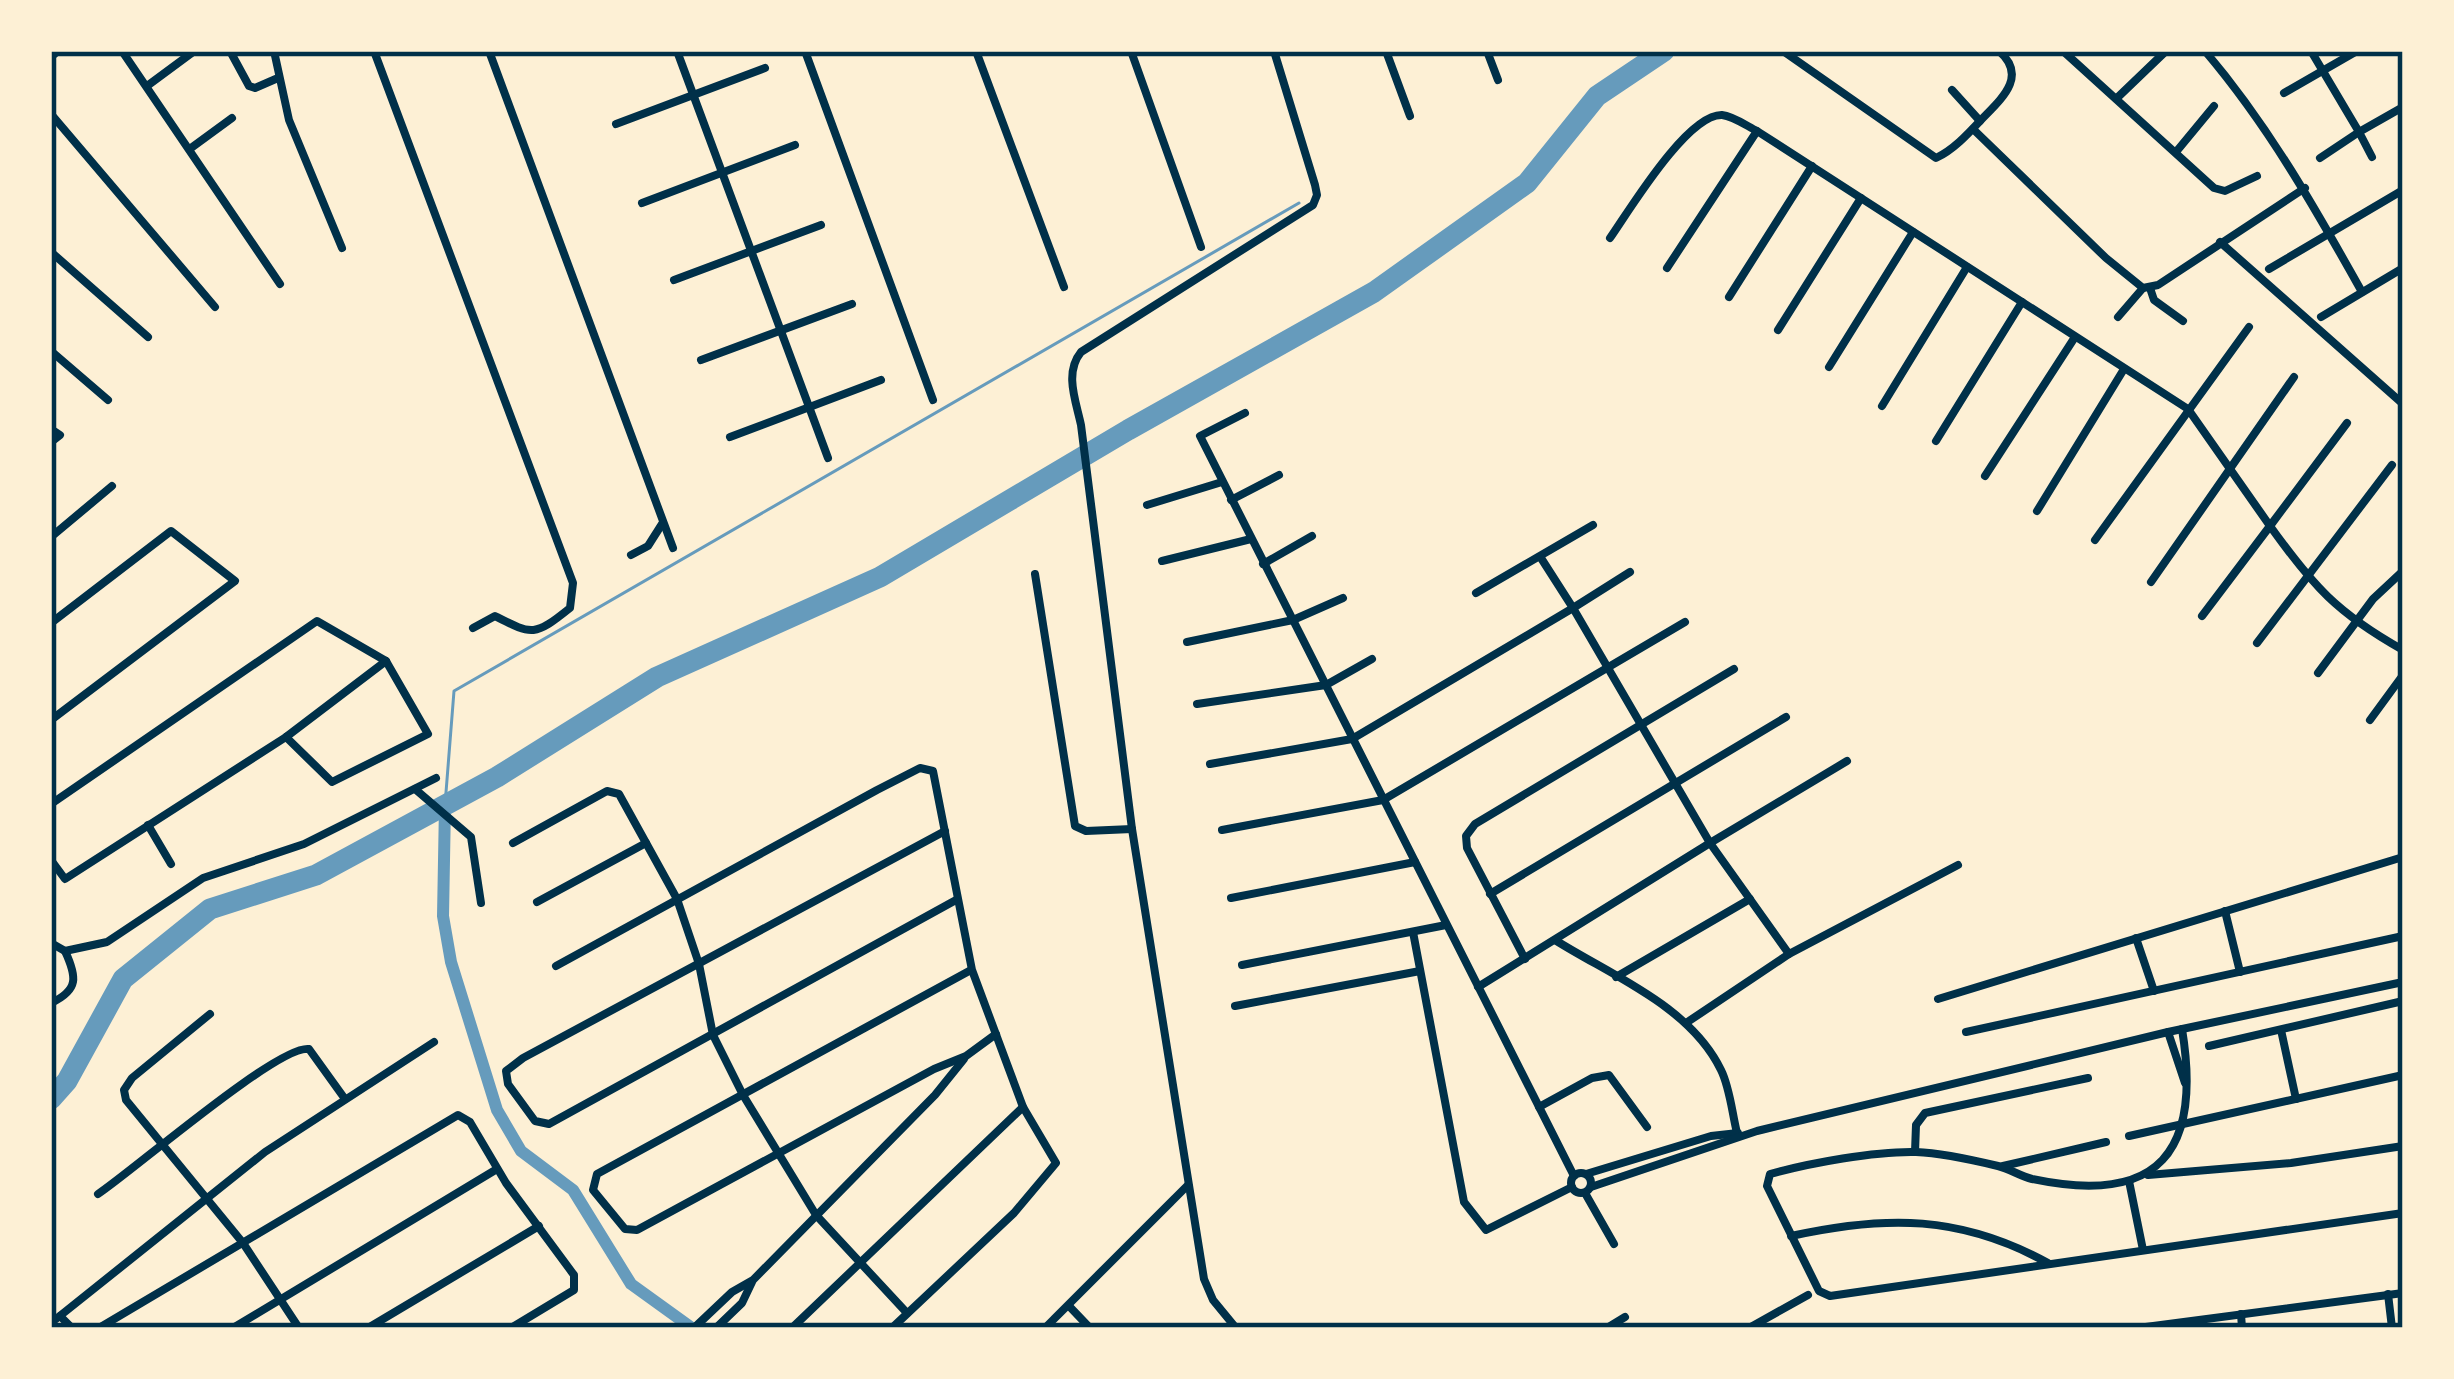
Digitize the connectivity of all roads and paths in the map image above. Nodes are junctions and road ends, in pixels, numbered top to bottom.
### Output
1 (58, 51) edge
2 (122, 51) edge
3 (230, 51) edge
4 (274, 51) edge
5 (374, 51) edge
6 (488, 51) edge
7 (677, 51) edge
8 (805, 51) edge
9 (976, 51) edge
10 (1131, 51) edge
11 (1274, 51) edge
12 (1386, 51) edge
13 (1487, 51) edge
14 (1783, 51) edge
15 (1999, 51) edge
16 (2063, 51) edge
17 (2166, 51) edge
18 (2205, 51) edge
19 (2311, 51) edge
20 (2357, 51) edge
21 (193, 52) edge
22 (51, 57) edge
23 (765, 68) dead end
24 (2322, 70) junction
25 (278, 78) junction
26 (1498, 80) dead end
27 (147, 86) junction
28 (1952, 90) dead end
29 (2284, 93) dead end
30 (692, 95) junction
31 (2117, 98) junction
32 (2214, 106) dead end
33 (2403, 107) edge
34 (51, 114) edge
35 (1409, 116) dead end
36 (232, 118) dead end
37 (616, 124) dead end
38 (1977, 125) junction
39 (1757, 131) junction
40 (2359, 132) junction
41 (795, 145) dead end
42 (191, 148) junction
43 (2176, 152) junction
44 (2372, 157) dead end
45 (2320, 158) dead end
46 (1812, 166) junction
47 (722, 173) junction
48 (2257, 176) dead end
49 (2305, 188) junction
50 (2403, 190) edge
51 (1861, 199) junction
52 (642, 203) dead end
53 (821, 225) dead end
54 (1913, 232) junction
55 (2329, 233) junction
56 (1610, 238) dead end
57 (2220, 242) junction
58 (1201, 247) dead end
59 (342, 248) dead end
60 (51, 252) edge
61 (750, 252) junction
62 (1967, 267) junction
63 (1667, 268) dead end
64 (2403, 268) edge
65 (2269, 269) dead end
66 (674, 280) dead end
67 (280, 284) dead end
68 (1064, 287) dead end
69 (2146, 288) junction
70 (2362, 292) junction
71 (1729, 297) dead end
72 (2022, 302) junction
73 (852, 304) dead end
74 (215, 307) dead end
75 (2118, 317) dead end
76 (2321, 317) dead end
77 (2183, 321) dead end
78 (2249, 327) dead end
79 (1778, 330) dead end
80 (779, 331) junction
81 (2075, 337) junction
82 (148, 338) dead end
83 (51, 351) edge
84 (701, 361) dead end
85 (1829, 367) dead end
86 (2125, 369) junction
87 (2294, 377) dead end
88 (881, 380) dead end
89 (108, 400) dead end
90 (933, 400) dead end
91 (2403, 404) edge
92 (1882, 406) dead end
93 (808, 407) junction
94 (2188, 410) junction
95 (1245, 413) dead end
96 (2347, 423) dead end
97 (51, 429) edge
98 (730, 437) dead end
99 (1936, 441) dead end
100 (51, 442) edge
101 (828, 458) dead end
102 (2392, 465) dead end
103 (2231, 467) junction
104 (1279, 476) dead end
105 (1985, 476) dead end
106 (1222, 482) junction
107 (112, 486) dead end
108 (1231, 500) junction
109 (1147, 505) dead end
110 (2037, 511) dead end
111 (663, 523) junction
112 (1593, 525) dead end
113 (2270, 526) junction
114 (1312, 536) dead end
115 (51, 537) edge
116 (1251, 539) junction
117 (2096, 540) dead end
118 (673, 548) dead end
119 (631, 555) dead end
120 (1540, 558) junction
121 (1162, 561) dead end
122 (1263, 564) junction
123 (2401, 570) edge
124 (1630, 572) dead end
125 (1036, 574) dead end
126 (2308, 580) junction
127 (2151, 582) dead end
128 (1476, 593) dead end
129 (1342, 598) dead end
130 (1573, 608) junction
131 (2202, 616) dead end
132 (1293, 620) junction
133 (1685, 622) dead end
134 (51, 623) edge
135 (2356, 624) junction
136 (473, 628) dead end
137 (1187, 642) dead end
138 (2257, 644) dead end
139 (2403, 650) edge
140 (1372, 659) dead end
141 (386, 661) junction
142 (1608, 668) junction
143 (1734, 669) dead end
144 (2318, 673) dead end
145 (2403, 675) edge
146 (1326, 685) junction
147 (1197, 704) dead end
148 (1786, 718) dead end
149 (51, 720) edge
150 (2370, 720) dead end
151 (1642, 726) junction
152 (286, 736) junction
153 (1352, 739) junction
154 (1847, 761) dead end
155 (1210, 764) dead end
156 (436, 778) dead end
157 (1673, 782) junction
158 (415, 789) junction
159 (1383, 800) junction
160 (51, 804) edge
161 (148, 825) junction
162 (1132, 829) junction
163 (1222, 830) dead end
164 (945, 831) junction
165 (513, 842) dead end
166 (1710, 842) junction
167 (646, 843) junction
168 (2403, 857) edge
169 (51, 860) edge
170 (1414, 862) junction
171 (171, 864) dead end
172 (1958, 865) dead end
173 (1490, 894) junction
174 (1231, 898) dead end
175 (677, 899) junction
176 (1750, 899) junction
177 (956, 901) junction
178 (537, 902) dead end
179 (481, 903) dead end
180 (2225, 911) junction
181 (1447, 925) junction
182 (1413, 932) junction
183 (2403, 936) edge
184 (2136, 938) junction
185 (1555, 940) junction
186 (51, 943) edge
187 (64, 951) junction
188 (1789, 954) junction
189 (1525, 959) junction
190 (699, 964) junction
191 (1242, 965) dead end
192 (556, 966) dead end
193 (971, 970) junction
194 (1420, 970) junction
195 (2240, 972) junction
196 (1614, 978) junction
197 (2403, 982) edge
198 (1478, 987) junction
199 (2154, 991) junction
200 (1938, 999) dead end
201 (2403, 1001) edge
202 (51, 1003) edge
203 (1235, 1006) dead end
204 (210, 1014) dead end
205 (1686, 1023) junction
206 (2182, 1029) junction
207 (2281, 1030) junction
208 (1966, 1032) dead end
209 (2168, 1033) junction
210 (996, 1034) junction
211 (713, 1035) junction
212 (434, 1042) dead end
213 (2210, 1046) dead end
214 (966, 1056) junction
215 (2403, 1075) edge
216 (2088, 1078) dead end
217 (2186, 1084) junction
218 (743, 1095) junction
219 (2296, 1099) junction
220 (345, 1100) junction
221 (1023, 1107) junction
222 (1539, 1107) junction
223 (2185, 1124) junction
224 (1647, 1127) dead end
225 (1757, 1131) junction
226 (1737, 1133) junction
227 (2129, 1136) dead end
228 (2106, 1142) dead end
229 (164, 1145) junction
230 (2403, 1146) edge
231 (1657, 1152) junction
232 (1915, 1152) junction
233 (776, 1153) junction
234 (1661, 1165) junction
235 (2001, 1167) junction
236 (497, 1169) junction
237 (2147, 1175) junction
238 (1577, 1179) junction
239 (2129, 1181) junction
240 (1189, 1184) junction
241 (1588, 1190) junction
242 (98, 1194) dead end
243 (207, 1198) junction
244 (2403, 1213) edge
245 (816, 1215) junction
246 (539, 1226) junction
247 (1791, 1236) junction
248 (242, 1243) junction
249 (1614, 1244) dead end
250 (2143, 1250) junction
251 (859, 1264) junction
252 (2049, 1264) junction
253 (753, 1280) junction
254 (2403, 1293) edge
255 (1808, 1294) dead end
256 (2388, 1294) junction
257 (282, 1299) junction
258 (1069, 1306) junction
259 (907, 1313) junction
260 (2241, 1314) junction
261 (1625, 1317) dead end
262 (55, 1319) edge
263 (72, 1328) edge
264 (99, 1328) edge
265 (233, 1328) edge
266 (299, 1328) edge
267 (368, 1328) edge
268 (511, 1328) edge
269 (694, 1328) edge
270 (716, 1328) edge
271 (792, 1328) edge
272 (892, 1328) edge
273 (1045, 1328) edge
274 (1090, 1328) edge
275 (1236, 1328) edge
276 (1607, 1328) edge
277 (1749, 1328) edge
278 (2138, 1328) edge
279 (2242, 1328) edge
280 (2392, 1328) edge

1 - 22 street
2 - 27 street
3 - 25 street
4 - 25 street
5 - 136 street
6 - 111 street
7 - 30 street
8 - 90 street
9 - 68 street
10 - 58 street
11 - 162 street
12 - 35 street
13 - 26 street
14 - 38 street
15 - 38 street
16 - 31 street
17 - 31 street
18 - 49 street
19 - 24 street
20 - 24 street
21 - 27 street
23 - 30 street
24 - 29 street
24 - 40 street
25 - 59 street
27 - 42 street
28 - 38 street
30 - 37 street
30 - 47 street
31 - 43 street
32 - 43 street
33 - 40 street
34 - 74 street
36 - 42 street
38 - 69 street
39 - 46 street
39 - 56 street
39 - 63 street
40 - 44 street
40 - 45 street
41 - 47 street
42 - 67 street
43 - 48 street
46 - 51 street
46 - 71 street
47 - 52 street
47 - 61 street
49 - 55 street
49 - 57 street
50 - 55 street
51 - 54 street
51 - 79 street
53 - 61 street
54 - 62 street
54 - 85 street
55 - 65 street
55 - 70 street
57 - 69 street
57 - 91 street
60 - 82 street
61 - 66 street
61 - 80 street
62 - 72 street
62 - 92 street
64 - 70 street
69 - 75 street
69 - 77 street
70 - 76 street
72 - 81 street
72 - 99 street
73 - 80 street
78 - 94 street
80 - 84 street
80 - 93 street
81 - 86 street
81 - 105 street
83 - 89 street
86 - 94 street
86 - 110 street
87 - 103 street
88 - 93 street
93 - 98 street
93 - 101 street
94 - 103 street
94 - 117 street
95 - 106 street
96 - 113 street
97 - 100 street
102 - 126 street
103 - 113 street
103 - 127 street
104 - 108 street
106 - 108 street
106 - 109 street
107 - 115 street
108 - 116 street
111 - 118 street
111 - 119 street
112 - 120 street
113 - 126 street
113 - 131 street
114 - 122 street
116 - 121 street
116 - 122 street
120 - 128 street
120 - 130 street
122 - 132 street
123 - 135 street
124 - 130 street
125 - 162 street
126 - 135 street
126 - 138 street
129 - 132 street
130 - 142 street
130 - 153 street
132 - 137 street
132 - 146 street
133 - 142 street
134 - 149 street
135 - 139 street
135 - 144 street
140 - 146 street
141 - 152 street
141 - 152 street
141 - 160 street
142 - 151 street
142 - 159 street
143 - 151 street
145 - 150 street
146 - 147 street
146 - 153 street
148 - 157 street
151 - 157 street
151 - 173 street
152 - 161 street
153 - 155 street
153 - 159 street
154 - 166 street
156 - 158 street
157 - 166 street
157 - 173 street
158 - 179 street
158 - 187 street
159 - 163 street
159 - 170 street
161 - 169 street
161 - 171 street
162 - 240 street
164 - 175 street
164 - 177 street
164 - 190 street
165 - 167 street
166 - 176 street
166 - 185 street
167 - 175 street
167 - 178 street
168 - 180 street
170 - 174 street
170 - 181 street
172 - 188 street
173 - 189 street
175 - 190 street
175 - 192 street
176 - 188 street
176 - 196 street
177 - 193 street
177 - 211 street
180 - 184 street
180 - 195 street
181 - 182 street
181 - 198 street
182 - 191 street
182 - 194 street
183 - 195 street
184 - 199 street
184 - 200 street
185 - 189 street
185 - 196 street
186 - 187 street
187 - 202 street
188 - 205 street
189 - 198 street
190 - 211 street
190 - 211 street
193 - 210 street
193 - 218 street
194 - 203 street
194 - 238 street
195 - 199 street
196 - 205 street
197 - 206 street
198 - 222 street
199 - 208 street
201 - 207 street
204 - 229 street
205 - 226 street
206 - 209 street
206 - 217 street
207 - 213 street
207 - 219 street
209 - 217 street
209 - 225 street
210 - 214 street
210 - 221 street
211 - 218 street
212 - 220 street
214 - 233 street
214 - 245 street
215 - 219 street
216 - 232 street
217 - 223 street
218 - 233 street
218 - 233 street
219 - 223 street
220 - 229 street
220 - 243 street
221 - 251 street
221 - 259 street
222 - 224 street
222 - 238 street
223 - 227 street
223 - 237 street
225 - 226 street
225 - 234 street
226 - 231 street
228 - 235 street
229 - 242 street
229 - 243 street
230 - 237 street
231 - 234 street
231 - 238 street
232 - 235 street
232 - 247 street
233 - 245 street
234 - 241 street
235 - 239 street
236 - 246 street
236 - 248 street
236 - 257 street
237 - 239 street
238 - 241 street
238 - 241 street
239 - 250 street
240 - 258 street
240 - 275 street
241 - 249 street
243 - 248 street
243 - 262 street
244 - 250 street
245 - 251 street
245 - 253 street
246 - 267 street
246 - 268 street
247 - 252 street
247 - 252 street
248 - 257 street
248 - 264 street
250 - 252 street
251 - 259 street
251 - 271 street
253 - 269 street
253 - 270 street
254 - 256 street
255 - 277 street
256 - 260 street
256 - 280 street
257 - 265 street
257 - 266 street
258 - 273 street
258 - 274 street
259 - 272 street
260 - 278 street
260 - 279 street
261 - 276 street
262 - 263 street

